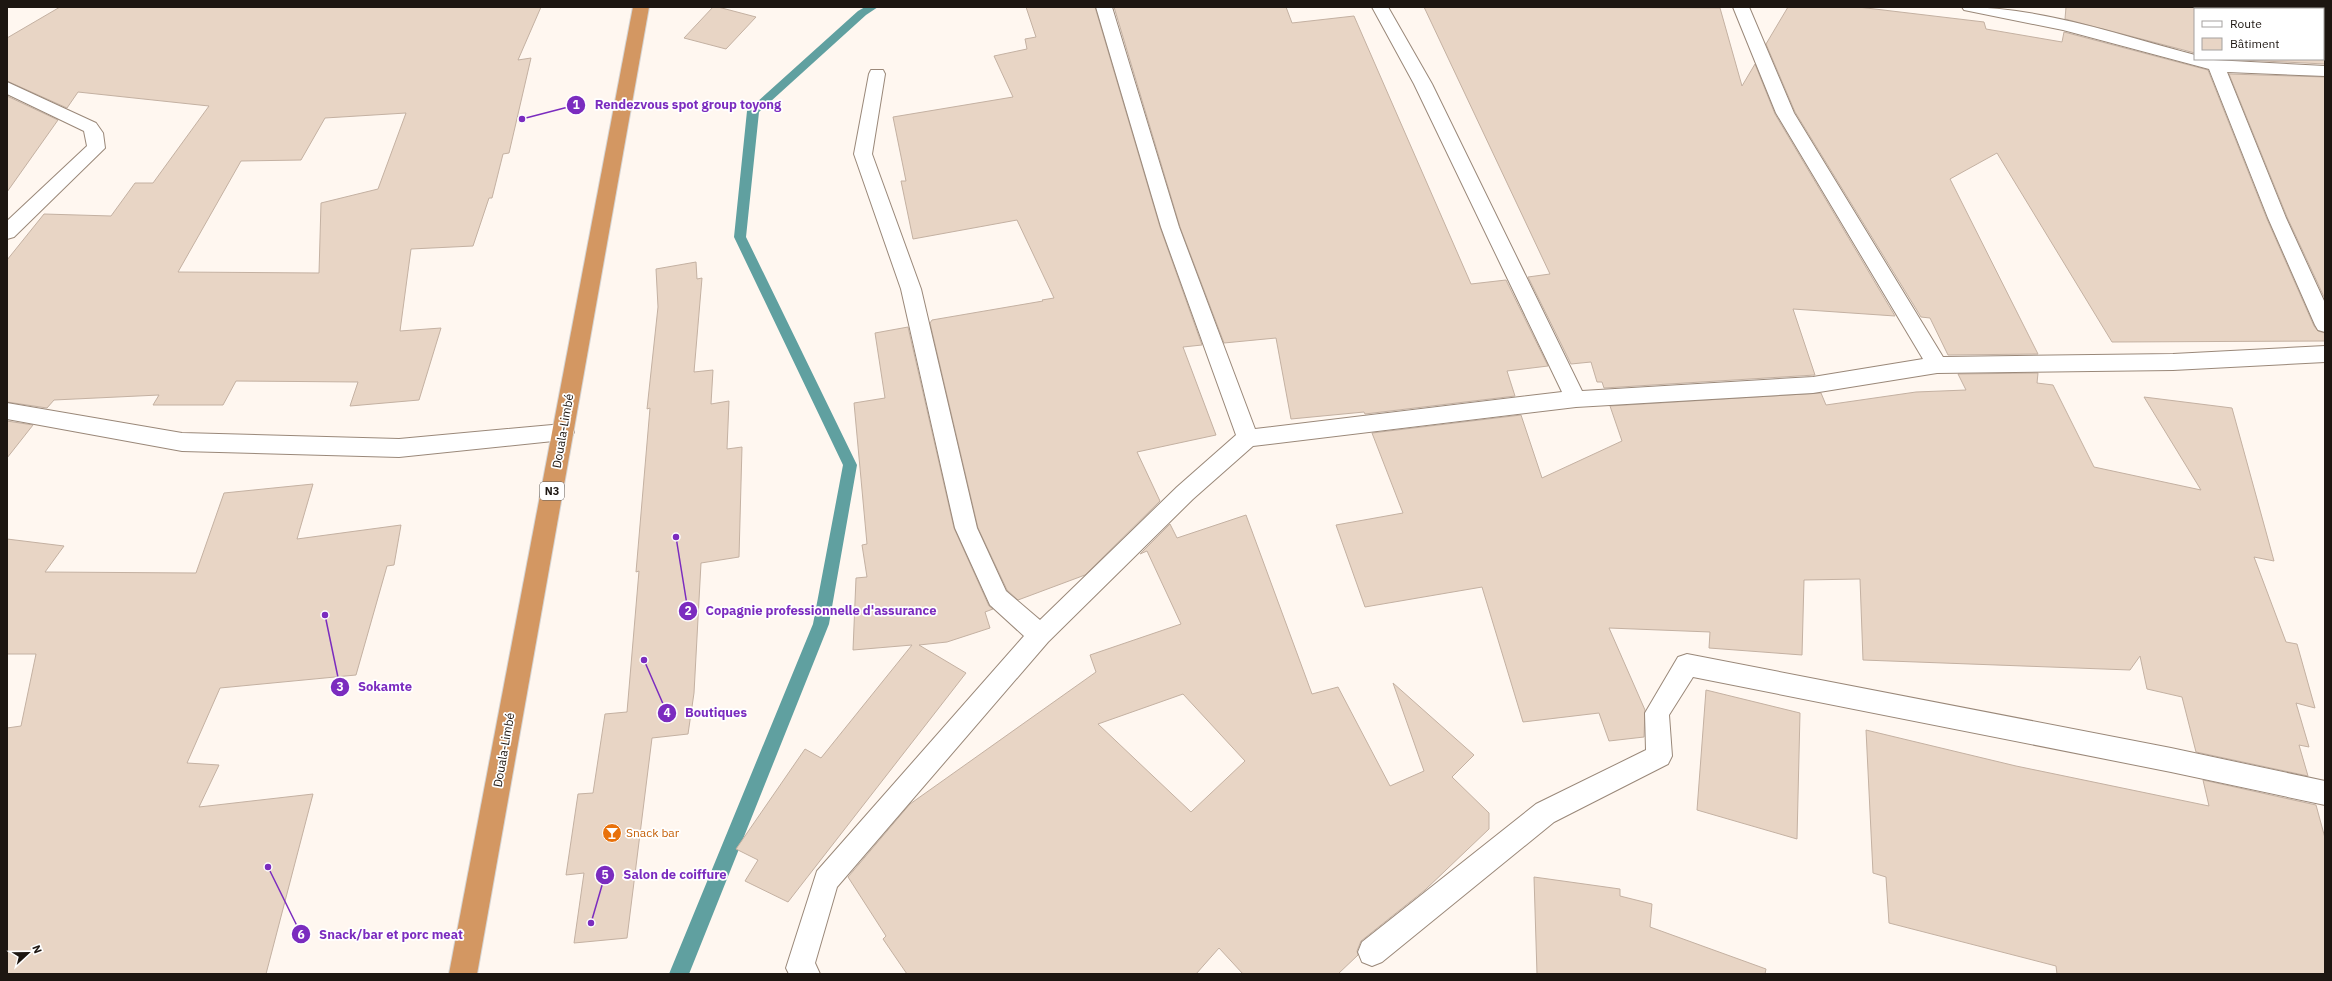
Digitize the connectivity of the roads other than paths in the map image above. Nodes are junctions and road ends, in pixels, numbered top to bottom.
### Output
1 (641, 7) edge
2 (1104, 7) edge
3 (1380, 7) edge
4 (1741, 7) edge
5 (1970, 7) edge
6 (2216, 66) junction
7 (2325, 71) edge
8 (878, 74) dead end
9 (7, 87) edge
10 (7, 232) edge
11 (2325, 325) edge
12 (2325, 354) edge
13 (1937, 365) junction
14 (1576, 399) junction
15 (7, 411) edge
16 (563, 432) junction
17 (1248, 438) junction
18 (1040, 635) junction
19 (2325, 793) edge
20 (1372, 952) dead end
21 (463, 974) edge
22 (806, 974) edge

1 - 16 highway, Douala-Limbé / N3
2 - 17 street
3 - 14 street
4 - 13 street
5 - 6 street
6 - 7 street
6 - 11 street
8 - 18 street
9 - 10 street
12 - 13 street
13 - 14 street
14 - 17 street
15 - 16 street
16 - 21 highway, Douala-Limbé / N3
17 - 18 street
18 - 22 street
19 - 20 street

